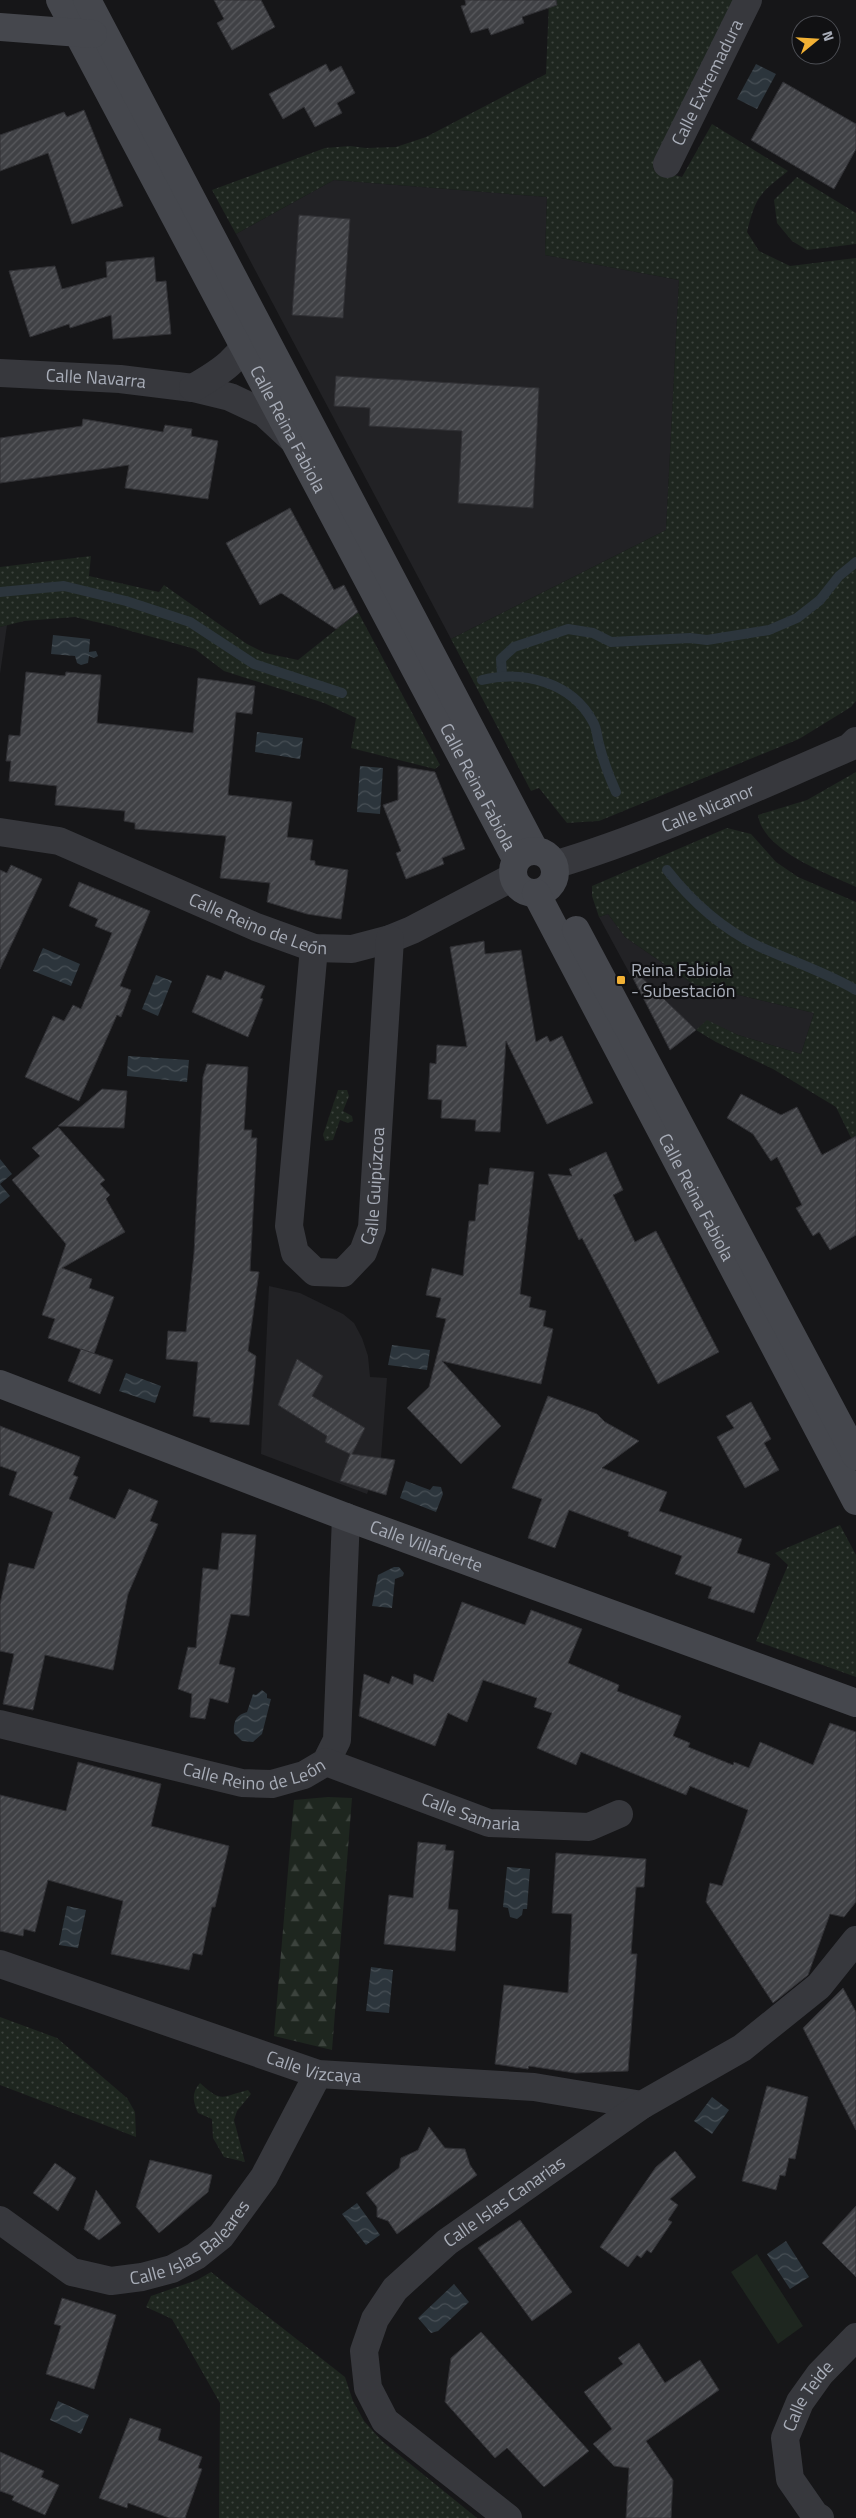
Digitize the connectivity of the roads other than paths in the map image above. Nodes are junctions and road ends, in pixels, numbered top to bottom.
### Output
1 (60, 0) edge
2 (87, 0) edge
3 (748, 0) edge
4 (0, 28) edge
5 (77, 32) junction
6 (104, 35) junction
7 (667, 164) dead end
8 (256, 321) junction
9 (245, 348) junction
10 (0, 373) edge
11 (192, 388) junction
12 (296, 442) junction
13 (856, 741) edge
14 (0, 832) edge
15 (534, 871) junction
16 (390, 939) junction
17 (314, 948) junction
18 (0, 1384) edge
19 (856, 1456) edge
20 (856, 1501) edge
21 (346, 1517) junction
22 (856, 1703) edge
23 (0, 1724) edge
24 (326, 1762) junction
25 (619, 1814) dead end
26 (856, 1940) edge
27 (0, 1964) edge
28 (318, 2074) junction
29 (642, 2105) junction
30 (0, 2220) edge
31 (856, 2337) edge
32 (508, 2518) edge
33 (820, 2518) edge

1 - 5 street, Calle Reina Fabiola
2 - 6 street, Calle Reina Fabiola
3 - 7 street, Calle Extremadura
4 - 5 street
5 - 6 street
5 - 9 street, Calle Reina Fabiola
6 - 8 street, Calle Reina Fabiola
8 - 9 street
8 - 15 street, Calle Reina Fabiola
9 - 11 street
9 - 12 street, Calle Reina Fabiola
10 - 11 street, Calle Navarra
11 - 12 street, Calle Navarra
12 - 15 street, Calle Reina Fabiola
13 - 15 street, Calle Nicanor
14 - 17 street, Calle Reino de León
15 - 16 street, Calle Reino de León
15 - 19 street, Calle Reina Fabiola
15 - 20 street, Calle Reina Fabiola
16 - 17 street, Calle Reino de León
16 - 17 street, Calle Guipúzcoa
18 - 21 street, Calle Villafuerte
21 - 22 street, Calle Villafuerte
21 - 24 street, Calle Reino de León
23 - 24 street, Calle Reino de León
24 - 25 street, Calle Samaria
26 - 29 street, Calle Islas Canarias
27 - 28 street, Calle Vizcaya
28 - 29 street, Calle Vizcaya
28 - 30 street, Calle Islas Baleares
29 - 32 street, Calle Islas Canarias
31 - 33 street, Calle Teide

